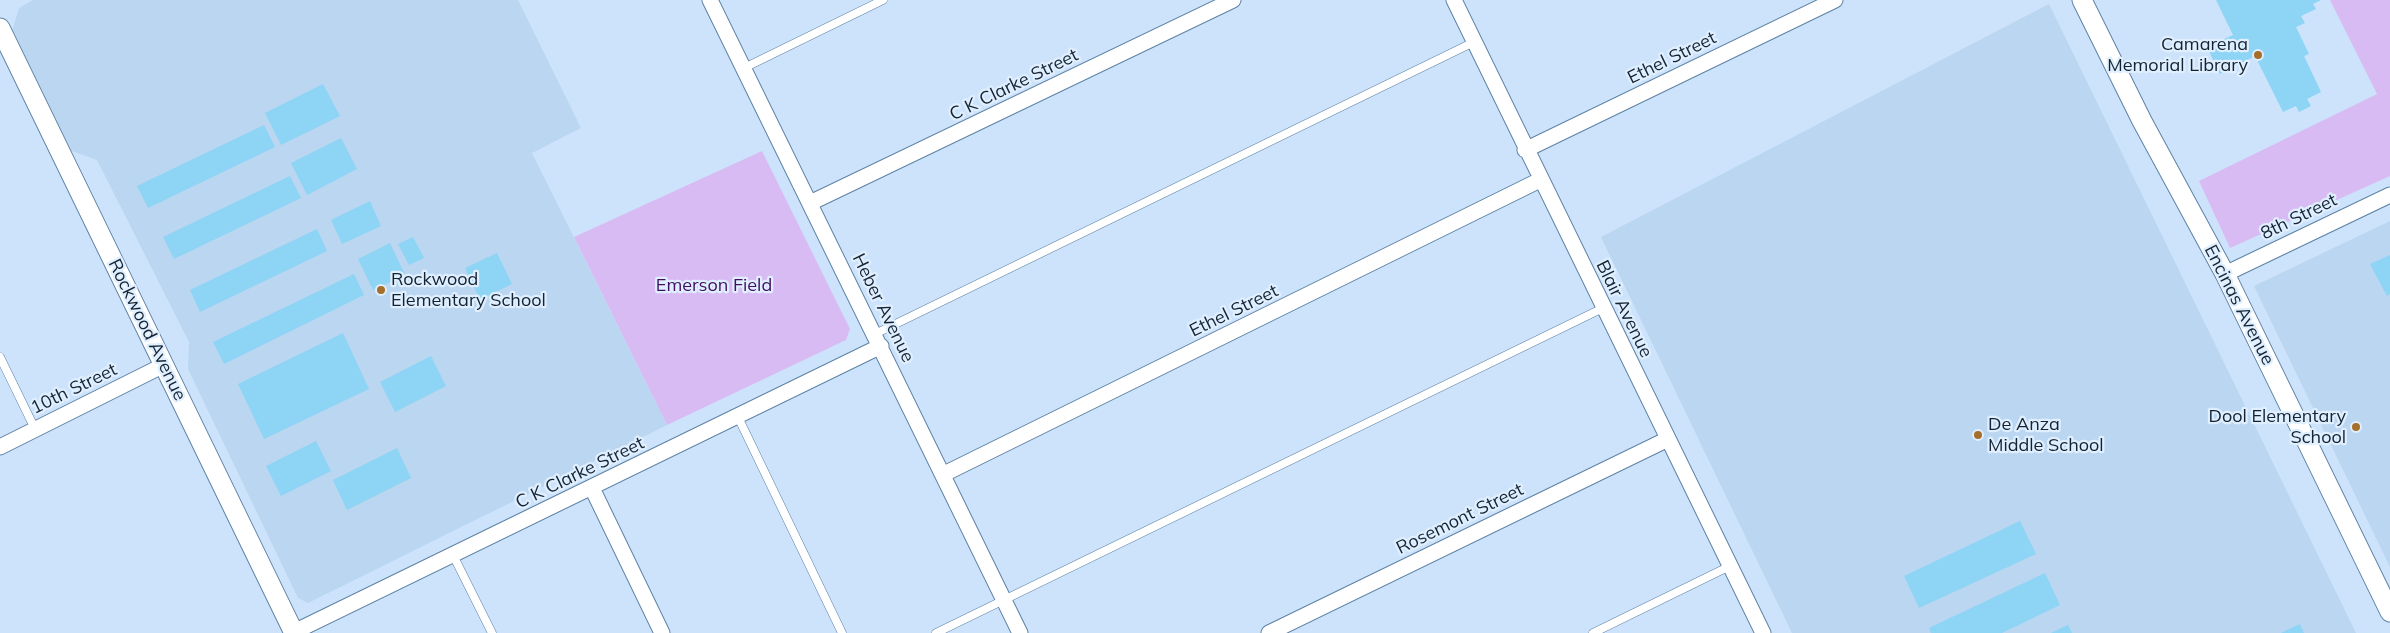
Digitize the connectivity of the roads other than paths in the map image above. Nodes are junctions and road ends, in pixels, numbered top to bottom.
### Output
1 (710, 0) edge
2 (883, 0) edge
3 (1233, 0) edge
4 (1454, 0) edge
5 (1835, 0) edge
6 (2082, 0) edge
7 (0, 28) edge
8 (1474, 42) junction
9 (744, 68) junction
10 (1525, 150) junction
11 (1540, 180) junction
12 (2390, 195) edge
13 (810, 203) junction
14 (2225, 274) junction
15 (1603, 308) junction
16 (878, 340) junction
17 (0, 357) edge
18 (164, 365) junction
19 (738, 417) junction
20 (35, 429) junction
21 (1668, 439) junction
22 (0, 447) edge
23 (944, 474) junction
24 (592, 488) junction
25 (453, 555) junction
26 (1730, 566) junction
27 (1005, 600) junction
28 (2390, 612) edge
29 (294, 633) edge
30 (492, 633) edge
31 (662, 633) edge
32 (842, 633) edge
33 (936, 633) edge
34 (1020, 633) edge
35 (1269, 633) edge
36 (1593, 633) edge
37 (1763, 633) edge

1 - 9 street, Heber Avenue
2 - 9 lane
3 - 13 street, C K Clarke Street
4 - 8 street, Blair Avenue
5 - 10 street, Ethel Street
6 - 14 street, Encinas Avenue
7 - 18 street, Rockwood Avenue
8 - 10 street, Blair Avenue
8 - 16 lane
9 - 13 street, Heber Avenue
10 - 11 street, Blair Avenue
11 - 15 street, Blair Avenue
11 - 23 street, Ethel Street
12 - 14 street, 8th Street
13 - 16 street, Heber Avenue
14 - 28 street, Encinas Avenue
15 - 21 street, Blair Avenue
15 - 27 lane
16 - 19 street, C K Clarke Street
16 - 23 street, Heber Avenue
17 - 20 lane
18 - 20 street, 10th Street
18 - 29 street, Rockwood Avenue
19 - 24 street, C K Clarke Street
19 - 32 lane
20 - 22 street, 10th Street
21 - 26 street, Blair Avenue
21 - 35 street, Rosemont Street
23 - 27 street, Heber Avenue
24 - 25 street, C K Clarke Street
24 - 31 street
25 - 29 street, C K Clarke Street
25 - 30 lane
26 - 36 lane
26 - 37 street, Blair Avenue
27 - 33 lane
27 - 34 street, Heber Avenue

